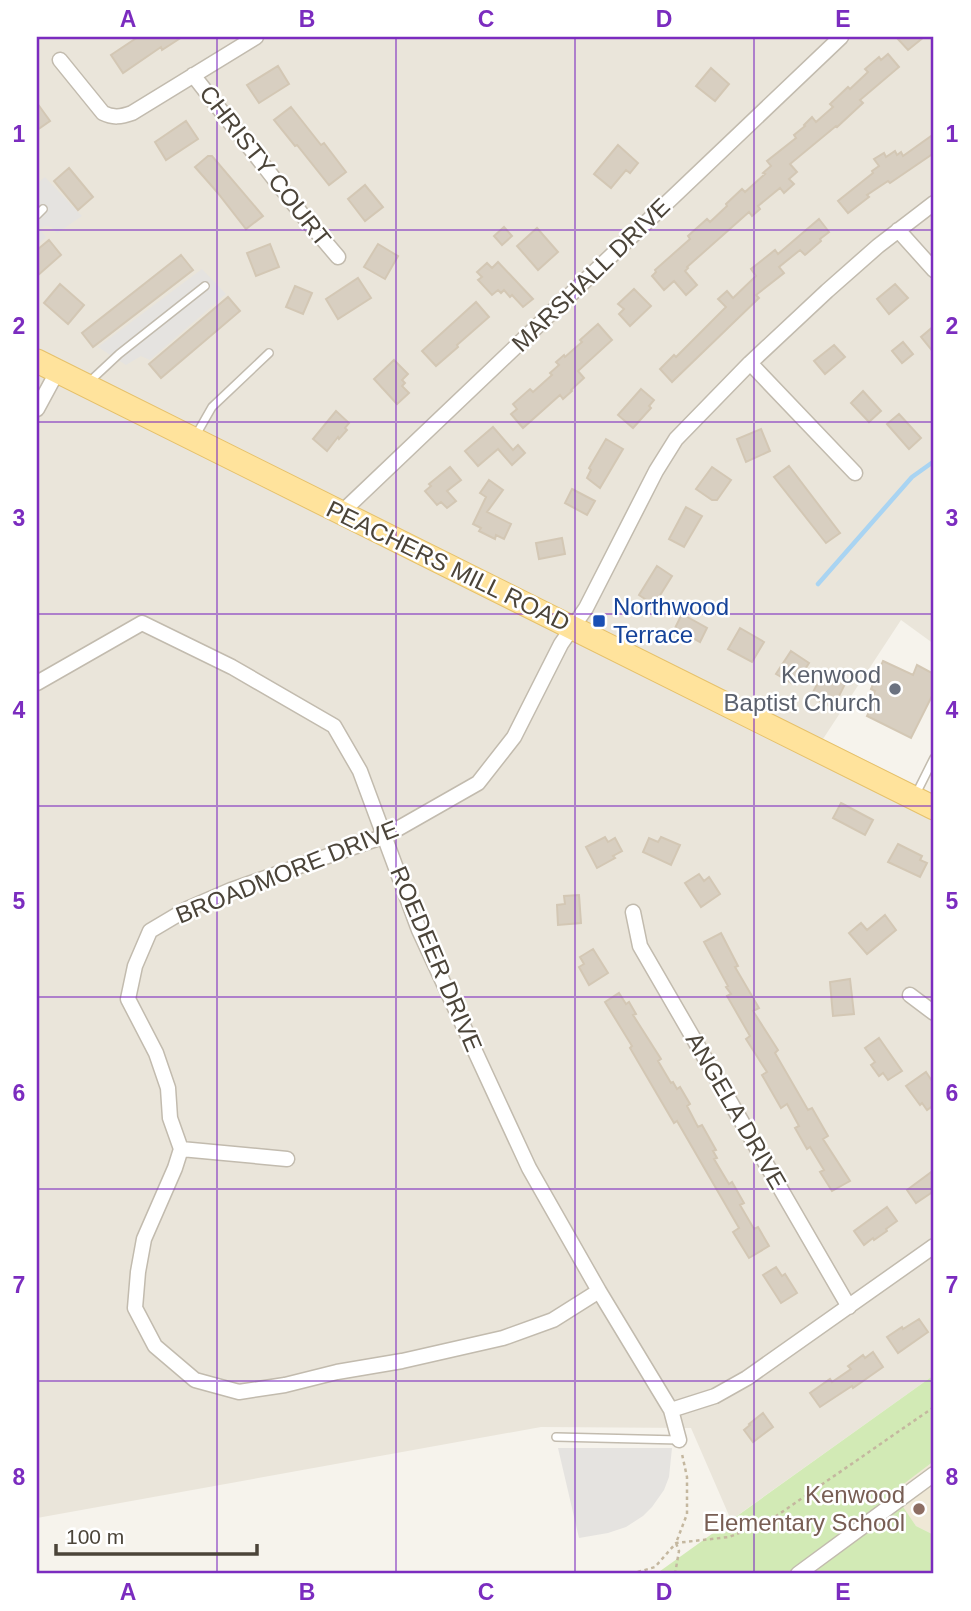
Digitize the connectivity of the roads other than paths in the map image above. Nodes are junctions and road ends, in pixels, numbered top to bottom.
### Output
1 (256, 37) edge
2 (841, 37) edge
3 (60, 60) dead end
4 (193, 75) junction
5 (934, 203) edge
6 (898, 230) junction
7 (338, 257) dead end
8 (934, 270) edge
9 (205, 286) dead end
10 (269, 353) dead end
11 (750, 363) junction
12 (47, 366) edge
13 (85, 386) junction
14 (37, 409) edge
15 (193, 440) junction
16 (855, 473) dead end
17 (341, 513) junction
18 (574, 628) junction
19 (37, 683) edge
20 (934, 758) edge
21 (924, 803) edge
22 (385, 836) junction
23 (633, 912) dead end
24 (910, 995) dead end
25 (934, 1013) edge
26 (181, 1149) junction
27 (287, 1159) dead end
28 (934, 1247) edge
29 (598, 1291) junction
30 (849, 1307) junction
31 (671, 1410) junction
32 (556, 1437) dead end
33 (679, 1440) joint
34 (934, 1474) edge
35 (798, 1574) edge

1 - 4 street
2 - 17 street, MARSHALL DRIVE
3 - 4 street
4 - 7 street, CHRISTY COURT
5 - 6 street
6 - 8 street
6 - 11 street
9 - 13 lane
10 - 15 lane
11 - 16 street
11 - 18 street
12 - 13 main road, PEACHERS MILL ROAD
12 - 14 street
13 - 15 main road, PEACHERS MILL ROAD
15 - 17 main road, PEACHERS MILL ROAD
17 - 18 main road, PEACHERS MILL ROAD
18 - 21 main road, PEACHERS MILL ROAD
18 - 22 street, BROADMORE DRIVE
19 - 22 street, ROEDEER DRIVE
20 - 21 lane
22 - 26 street, BROADMORE DRIVE
22 - 29 street, ROEDEER DRIVE
23 - 30 street, ANGELA DRIVE
24 - 25 street
26 - 27 street
26 - 29 street
28 - 30 street
29 - 31 street, ROEDEER DRIVE
30 - 31 street
31 - 33 street, ROEDEER DRIVE
32 - 33 lane
34 - 35 street

